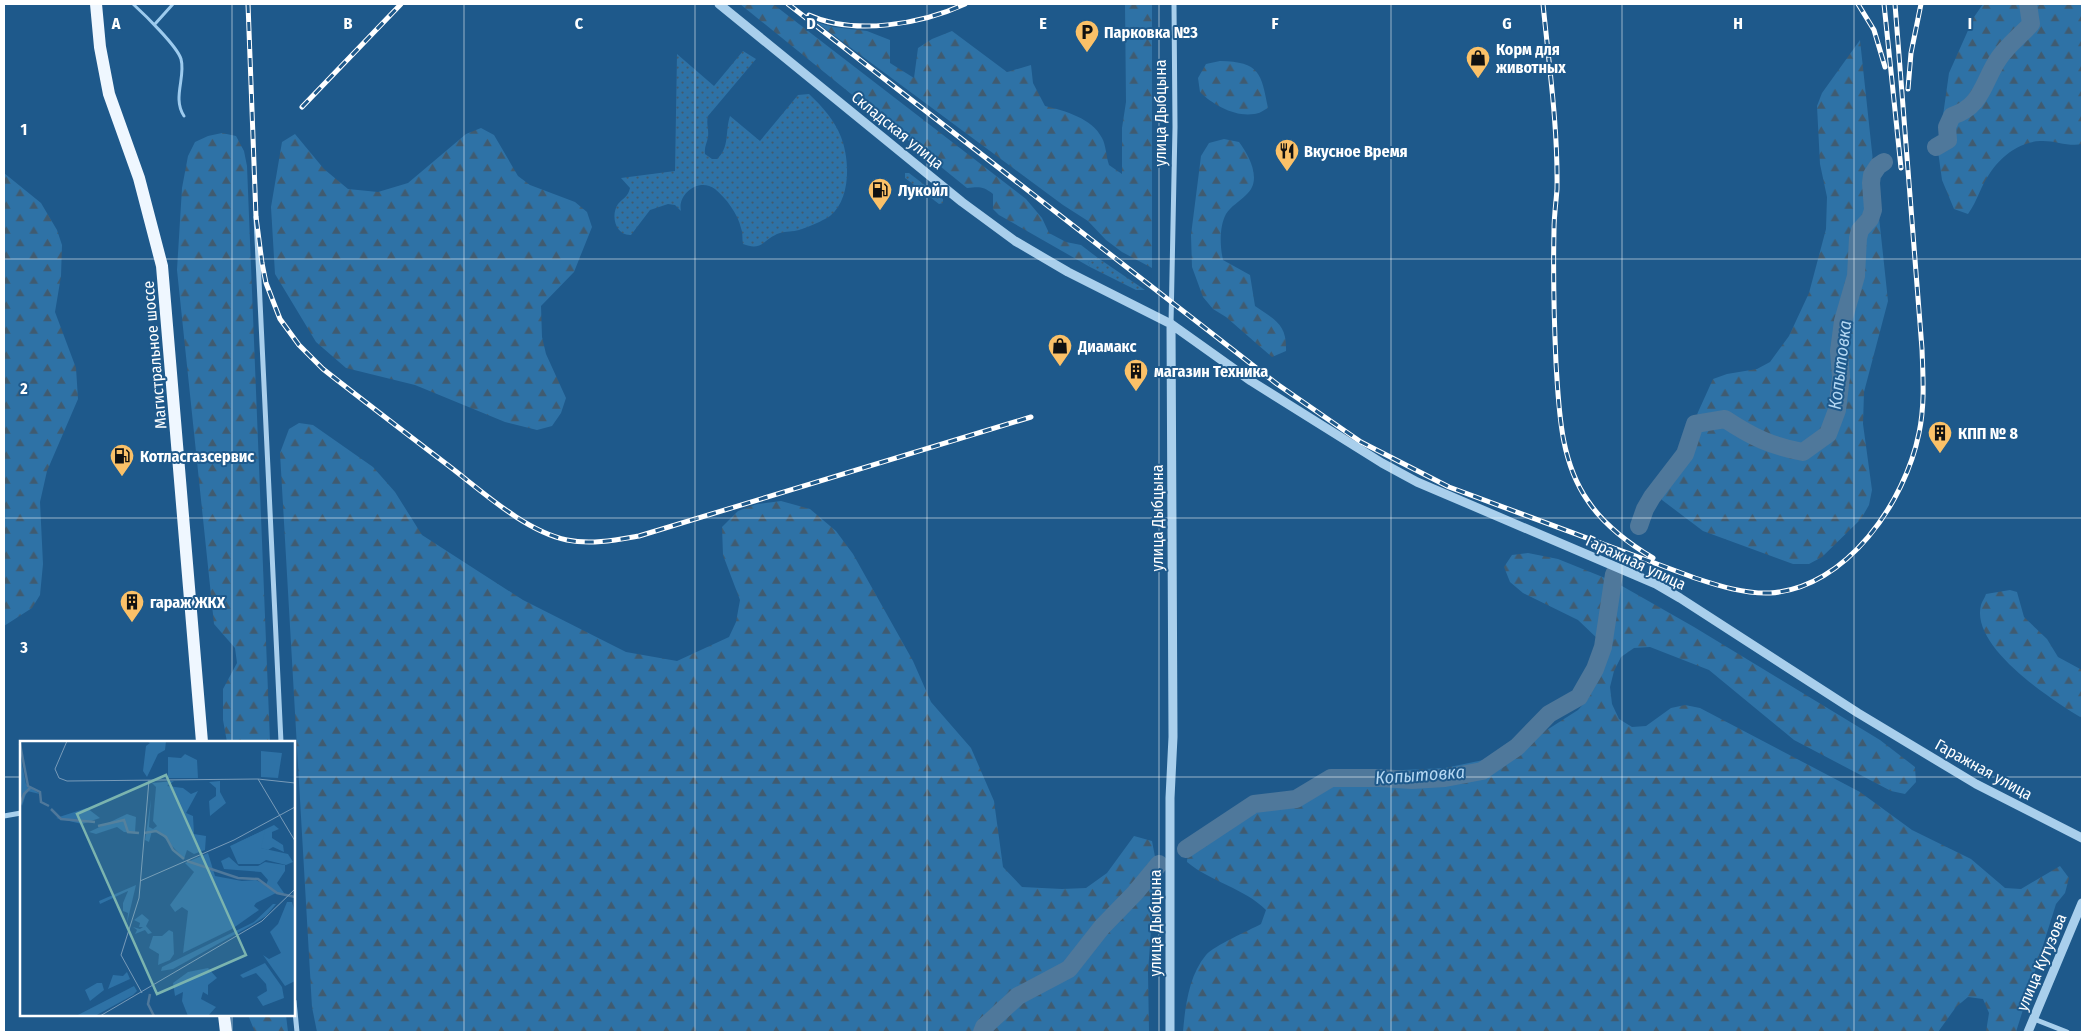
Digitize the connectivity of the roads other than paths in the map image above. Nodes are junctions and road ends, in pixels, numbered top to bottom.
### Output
1 (96, 4) edge
2 (719, 4) edge
3 (1174, 4) edge
4 (256, 217) dead end
5 (1171, 324) junction
6 (202, 741) edge
7 (281, 741) edge
8 (20, 813) edge
9 (4, 816) edge
10 (2082, 838) edge
11 (2082, 903) edge
12 (224, 1016) edge
13 (295, 1016) edge
14 (2034, 1019) junction
15 (226, 1032) edge
16 (296, 1032) edge
17 (1170, 1032) edge
18 (2028, 1032) edge
19 (2067, 1032) edge

1 - 6 main road, Магистральное шоссе
2 - 5 street, Складская улица
3 - 5 street, улица Дыбцына
4 - 7 street
5 - 10 street, Гаражная улица
5 - 17 street, улица Дыбцына
8 - 9 street
11 - 14 street, улица Кутузова
12 - 15 main road
13 - 16 street
14 - 18 street, улица Кутузова
14 - 19 street

